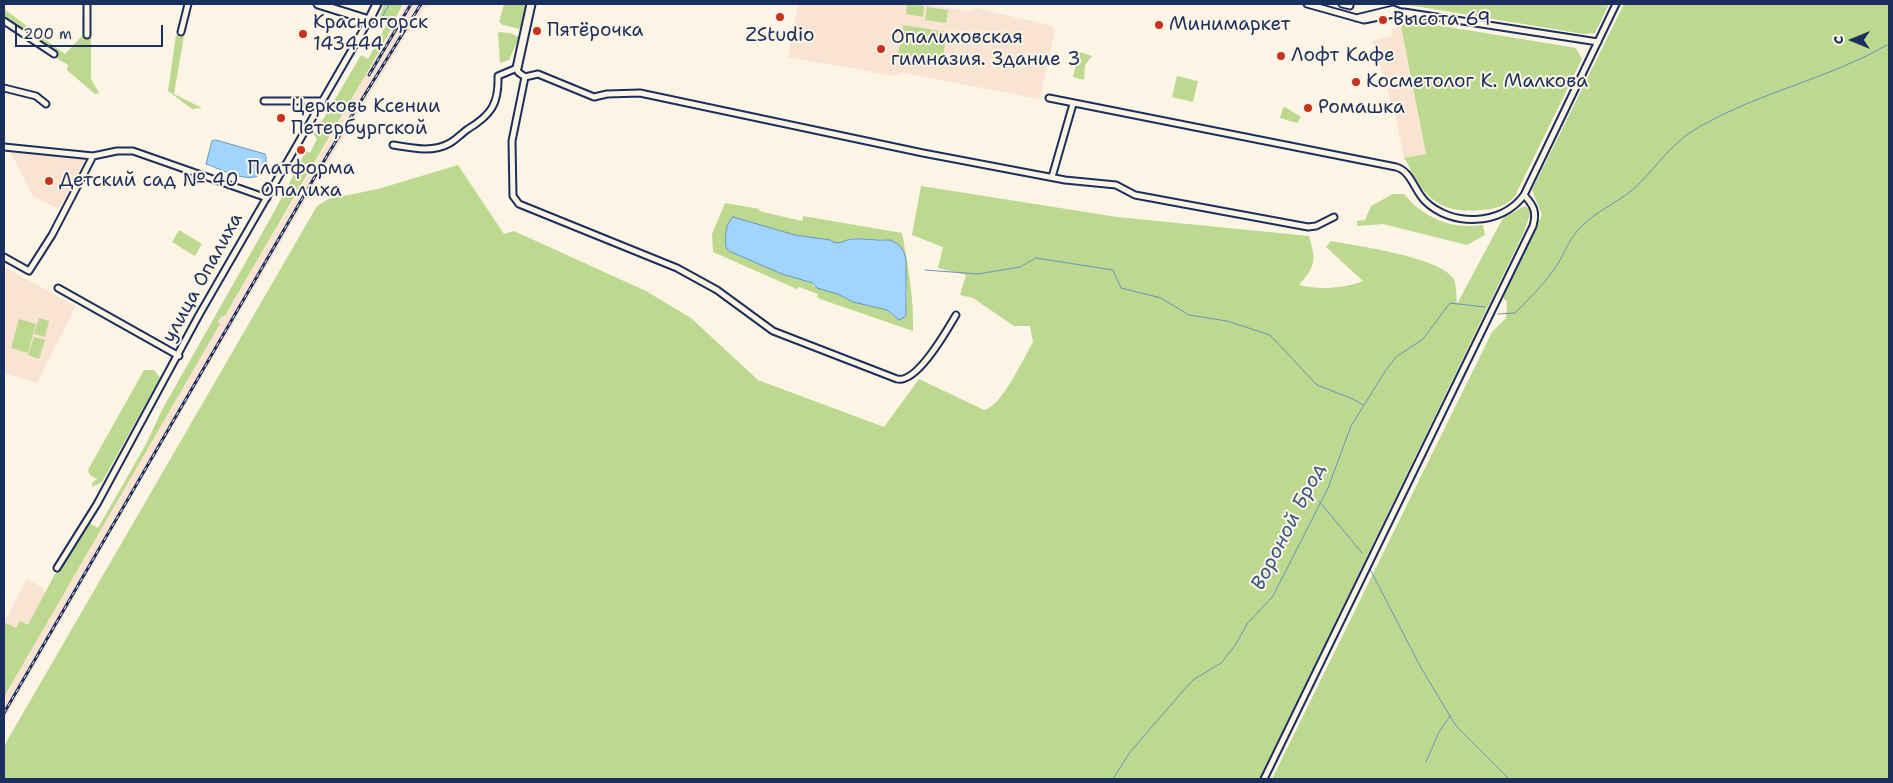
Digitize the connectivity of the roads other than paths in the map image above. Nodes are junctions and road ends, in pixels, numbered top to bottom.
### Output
1 (87, 4) edge
2 (188, 4) edge
3 (318, 4) edge
4 (377, 4) edge
5 (531, 4) edge
6 (1307, 4) edge
7 (1342, 4) edge
8 (1616, 4) edge
9 (1350, 6) dead end
10 (369, 20) junction
11 (4, 21) edge
12 (181, 32) dead end
13 (87, 35) dead end
14 (1598, 42) junction
15 (54, 54) dead end
16 (518, 70) junction
17 (525, 77) junction
18 (4, 88) edge
19 (1049, 98) dead end
20 (264, 101) dead end
21 (322, 101) junction
22 (46, 104) dead end
23 (1073, 104) junction
24 (393, 145) dead end
25 (4, 147) edge
26 (93, 156) junction
27 (1052, 177) junction
28 (1524, 196) junction
29 (267, 198) junction
30 (1334, 217) dead end
31 (4, 257) edge
32 (58, 288) dead end
33 (956, 315) dead end
34 (178, 356) junction
35 (57, 568) dead end
36 (1264, 779) edge

1 - 13 street
2 - 12 street
3 - 10 street
4 - 10 street, улица Опалиха
5 - 16 street
6 - 14 street
7 - 9 street
8 - 14 street
10 - 21 street, улица Опалиха
11 - 15 street
14 - 28 street
16 - 17 street
16 - 24 street
17 - 27 street
17 - 33 street
18 - 22 street
19 - 23 street
20 - 21 street
21 - 29 street, улица Опалиха
23 - 27 street
23 - 28 street
25 - 26 street
26 - 29 street
26 - 31 street
27 - 30 street
28 - 36 street
29 - 34 street, улица Опалиха
32 - 34 street
34 - 35 street, улица Опалиха

